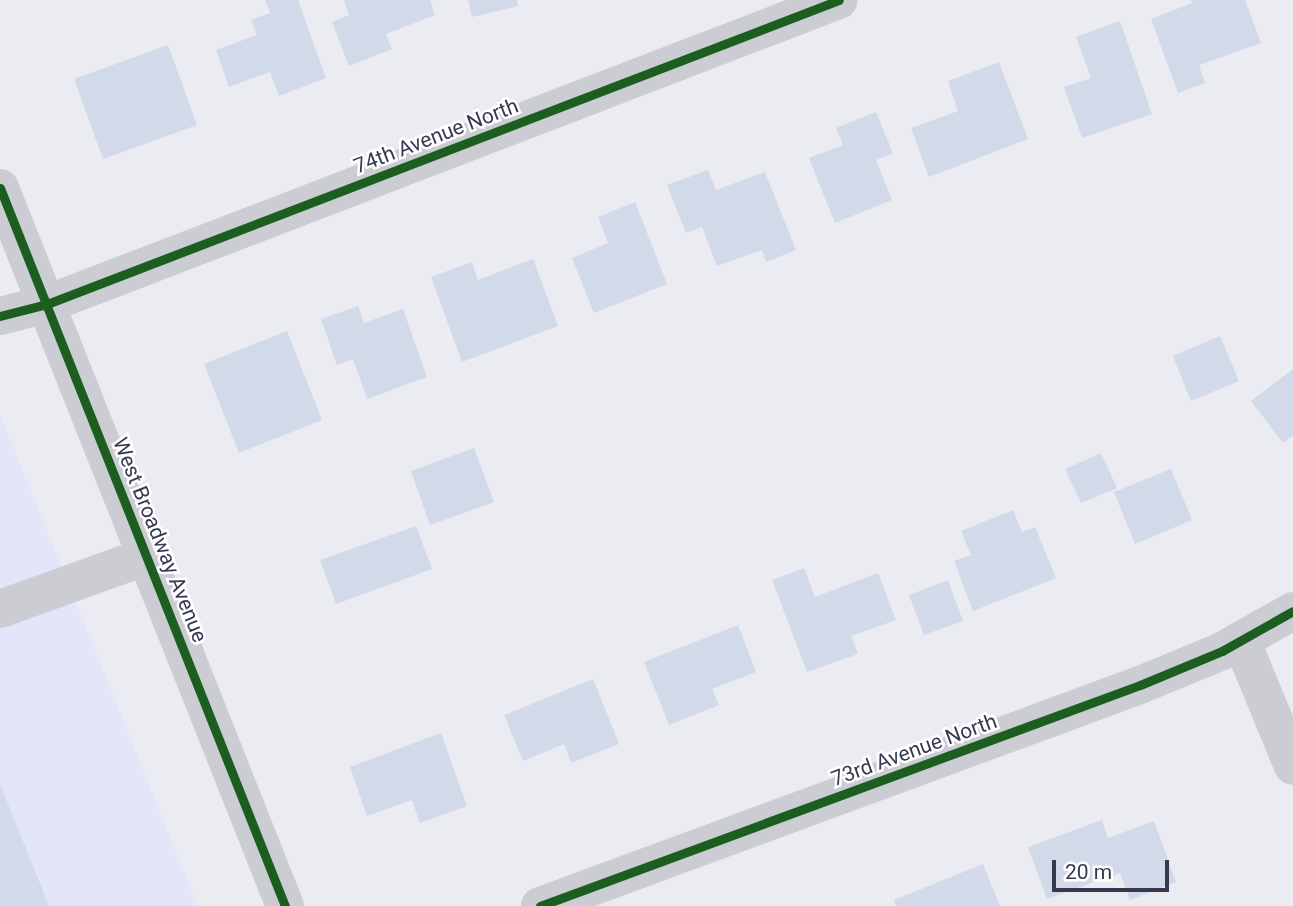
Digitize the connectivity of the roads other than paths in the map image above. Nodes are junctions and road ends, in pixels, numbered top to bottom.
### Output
1 (839, 0) edge
2 (0, 188) edge
3 (47, 304) junction
4 (0, 317) edge
5 (147, 556) junction
6 (0, 609) edge
7 (1293, 611) edge
8 (1241, 640) junction
9 (1293, 766) edge
10 (285, 906) edge
11 (540, 906) edge

1 - 3 street, 74th Avenue North
2 - 3 street, West Broadway Avenue
3 - 4 street, 74th Avenue North
3 - 5 street, West Broadway Avenue
5 - 6 street
5 - 10 street, West Broadway Avenue
7 - 8 street, 73rd Avenue North
8 - 9 street
8 - 11 street, 73rd Avenue North

